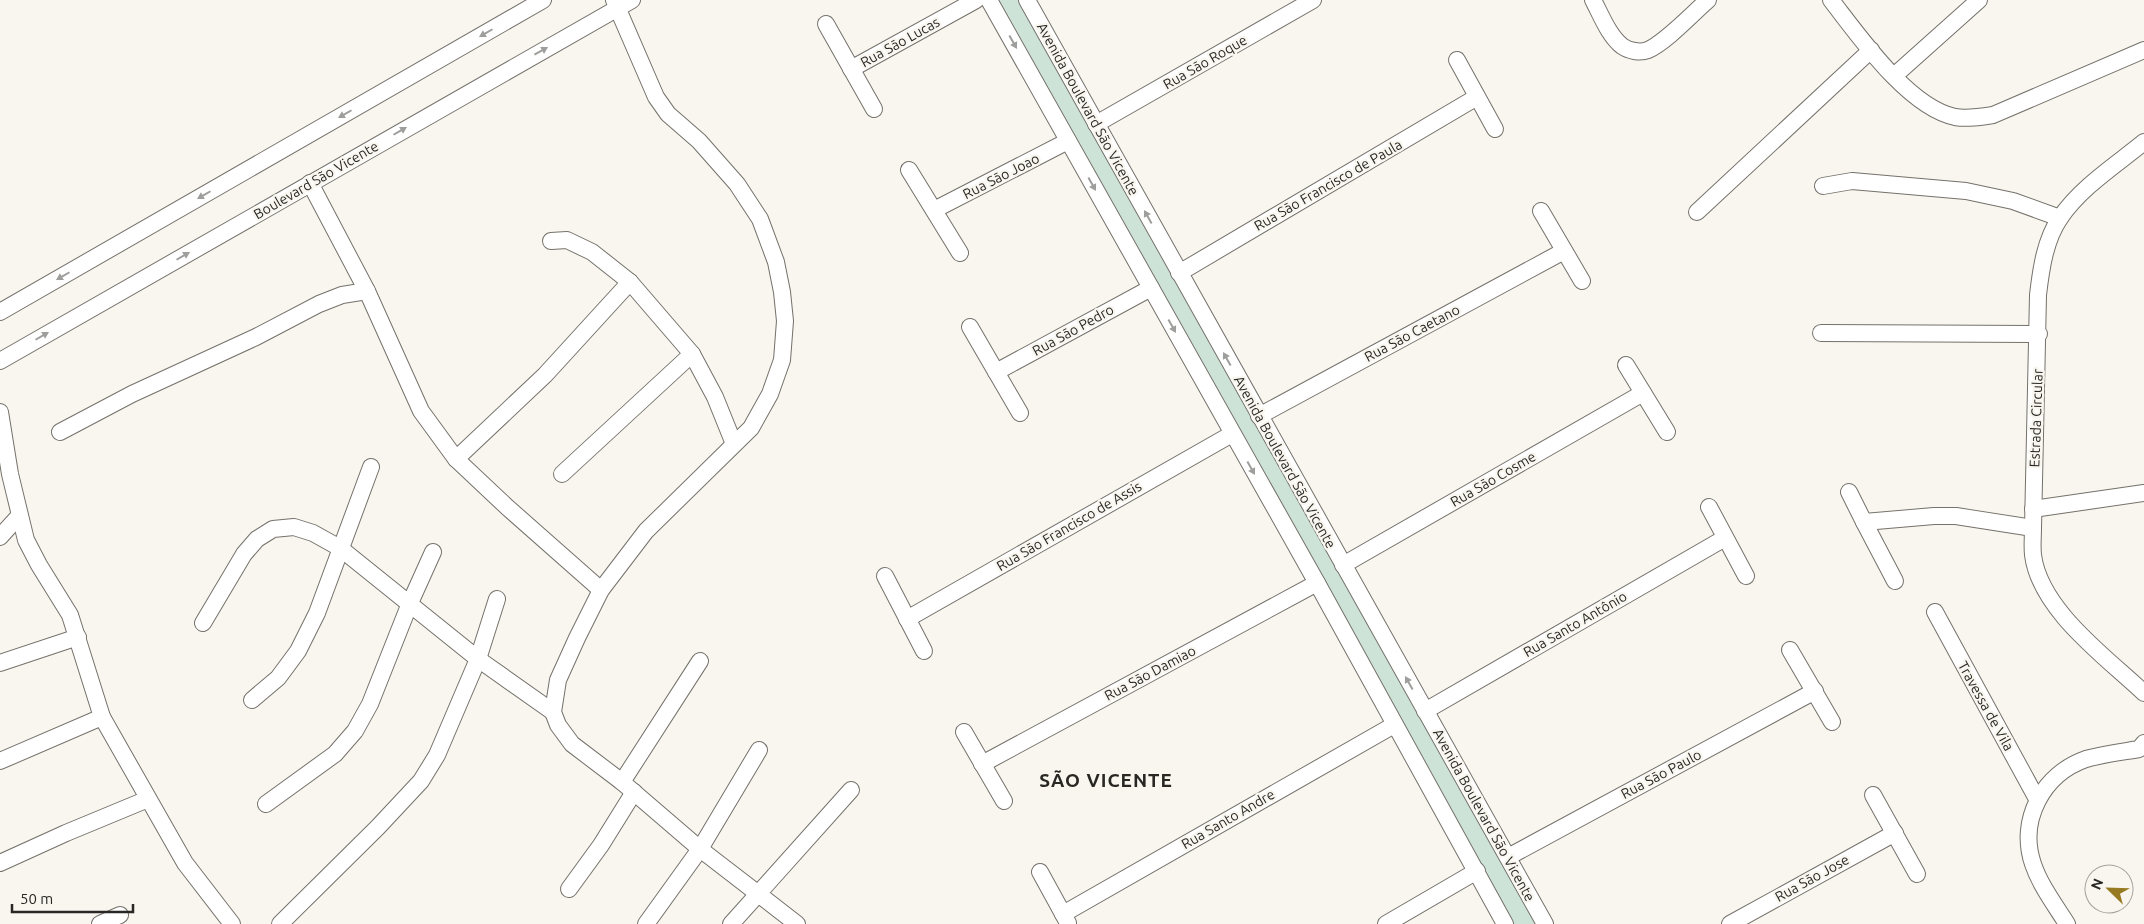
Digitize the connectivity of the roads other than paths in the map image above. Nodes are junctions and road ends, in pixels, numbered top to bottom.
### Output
1 (543, 0) edge
2 (976, 0) edge
3 (989, 0) edge
4 (1027, 0) edge
5 (1313, 0) edge
6 (1593, 0) edge
7 (1708, 0) edge
8 (1831, 0) edge
9 (1980, 0) edge
10 (621, 3) edge
11 (826, 24) dead end
12 (1871, 50) junction
13 (2144, 50) edge
14 (1457, 60) dead end
15 (851, 69) junction
16 (1894, 76) junction
17 (1477, 97) junction
18 (874, 109) dead end
19 (1096, 124) junction
20 (1495, 129) dead end
21 (1068, 141) junction
22 (2144, 142) edge
23 (909, 170) dead end
24 (310, 183) junction
25 (1823, 186) dead end
26 (934, 210) junction
27 (1541, 211) dead end
28 (1697, 212) dead end
29 (2060, 218) junction
30 (551, 241) dead end
31 (1564, 251) junction
32 (960, 253) dead end
33 (1179, 273) junction
34 (1582, 281) dead end
35 (630, 282) junction
36 (1150, 288) junction
37 (367, 291) junction
38 (0, 312) edge
39 (970, 327) dead end
40 (1821, 333) dead end
41 (2039, 334) junction
42 (692, 354) junction
43 (0, 361) edge
44 (1626, 365) dead end
45 (996, 372) junction
46 (1643, 393) junction
47 (0, 412) edge
48 (1020, 413) dead end
49 (1259, 416) junction
50 (60, 432) dead end
51 (1667, 432) dead end
52 (1232, 434) junction
53 (734, 444) junction
54 (456, 459) junction
55 (370, 466) dead end
56 (562, 474) dead end
57 (1849, 492) dead end
58 (2144, 493) edge
59 (1709, 507) dead end
60 (2033, 509) junction
61 (19, 516) junction
62 (1864, 522) junction
63 (2033, 528) junction
64 (0, 536) edge
65 (1726, 538) junction
66 (340, 548) junction
67 (433, 552) dead end
68 (1342, 565) junction
69 (885, 576) dead end
70 (1746, 576) dead end
71 (1895, 581) dead end
72 (1317, 583) junction
73 (601, 590) junction
74 (497, 599) dead end
75 (410, 603) junction
76 (1935, 612) dead end
77 (907, 619) junction
78 (203, 623) dead end
79 (78, 637) junction
80 (1790, 650) dead end
81 (924, 651) dead end
82 (478, 659) junction
83 (700, 661) dead end
84 (0, 663) edge
85 (1815, 691) junction
86 (2144, 693) edge
87 (252, 700) dead end
88 (1425, 711) junction
89 (553, 712) junction
90 (102, 717) junction
91 (1832, 722) dead end
92 (1394, 725) junction
93 (964, 732) dead end
94 (2142, 747) edge
95 (759, 750) dead end
96 (0, 761) edge
97 (982, 764) junction
98 (628, 787) junction
99 (851, 790) dead end
100 (1873, 795) dead end
101 (148, 799) junction
102 (2037, 799) junction
103 (1004, 801) dead end
104 (266, 804) dead end
105 (1894, 833) junction
106 (700, 848) junction
107 (1508, 857) junction
108 (0, 863) edge
109 (1476, 871) junction
110 (1040, 872) dead end
111 (1917, 874) dead end
112 (569, 889) dead end
113 (758, 894) junction
114 (120, 916) dead end
115 (1065, 919) edge
116 (100, 924) edge
117 (232, 924) edge
118 (280, 924) edge
119 (646, 924) edge
120 (731, 924) edge
121 (797, 924) edge
122 (1386, 924) edge
123 (1505, 924) edge
124 (1545, 924) edge
125 (1730, 924) edge
126 (2067, 924) edge

1 -> 38 street
2 - 15 street, Rua Sāo Lucas
3 -> 21 street
4 - 19 street, Avenida Boulevard São Vicente
5 - 19 street, Rua Sāo Roque
6 - 7 street
8 - 12 street
9 - 16 street
24 -> 10 street, Boulevard São Vicente
10 - 53 street
11 - 15 street
12 - 16 street
12 - 28 street
13 - 16 street
14 - 17 street
15 - 18 street
17 - 20 street
17 - 33 street, Rua Sāo Francisco de Paula
33 -> 19 street, Avenida Boulevard São Vicente
21 - 26 street, Rua Sāo Joao
21 -> 36 street
22 - 29 street, Estrada Circular
23 - 26 street
24 - 37 street
43 -> 24 street, Boulevard São Vicente
25 - 29 street
26 - 32 street
27 - 31 street
29 - 41 street, Estrada Circular
30 - 35 street
31 - 34 street
31 - 49 street, Rua Sāo Caetano
49 -> 33 street, Avenida Boulevard São Vicente
35 - 42 street
35 - 54 street
36 - 45 street, Rua Sāo Pedro
36 -> 52 street
37 - 50 street
37 - 54 street
39 - 45 street
40 - 41 street
41 - 60 street, Estrada Circular
42 - 53 street
42 - 56 street
44 - 46 street
45 - 48 street
46 - 51 street
46 - 68 street, Rua Sāo Cosme
47 - 61 street
49 - 68 street, Avenida Boulevard São Vicente
52 -> 72 street
52 - 77 street, Rua Sāo Francisco de Assis
53 - 73 street
54 - 73 street
55 - 66 street
57 - 62 street
58 - 60 street
59 - 65 street
60 - 63 street, Estrada Circular
61 - 64 street
61 - 79 street
62 - 63 street
62 - 71 street
63 - 86 street, Estrada Circular
65 - 70 street
65 - 88 street, Rua Santo Antônio
66 - 75 street
66 - 78 street
66 - 87 street
67 - 75 street
88 -> 68 street, Avenida Boulevard São Vicente
69 - 77 street
72 - 92 street
72 - 97 street, Rua Sāo Damiao
73 - 89 street
74 - 82 street
75 - 82 street
75 - 104 street
76 - 102 street, Travessa de Vila
77 - 81 street
79 - 84 street
79 - 90 street
80 - 85 street
82 - 89 street
82 - 118 street
83 - 98 street
85 - 91 street
85 - 107 street, Rua Sāo Paulo
88 - 107 street, Avenida Boulevard São Vicente
89 - 98 street
90 - 96 street
90 - 101 street
92 - 109 street
92 - 115 street, Rua Santo Andre
93 - 97 street
94 - 102 street
95 - 106 street
97 - 103 street
98 - 106 street
98 - 112 street
99 - 113 street
100 - 105 street
101 - 108 street
101 - 117 street
102 - 126 street
105 - 111 street
105 - 125 street, Rua Sāo Jose
106 - 113 street
106 - 119 street
107 - 124 street, Avenida Boulevard São Vicente
109 - 122 street
109 - 123 street
110 - 115 street
113 - 120 street
113 - 121 street
114 - 116 street

